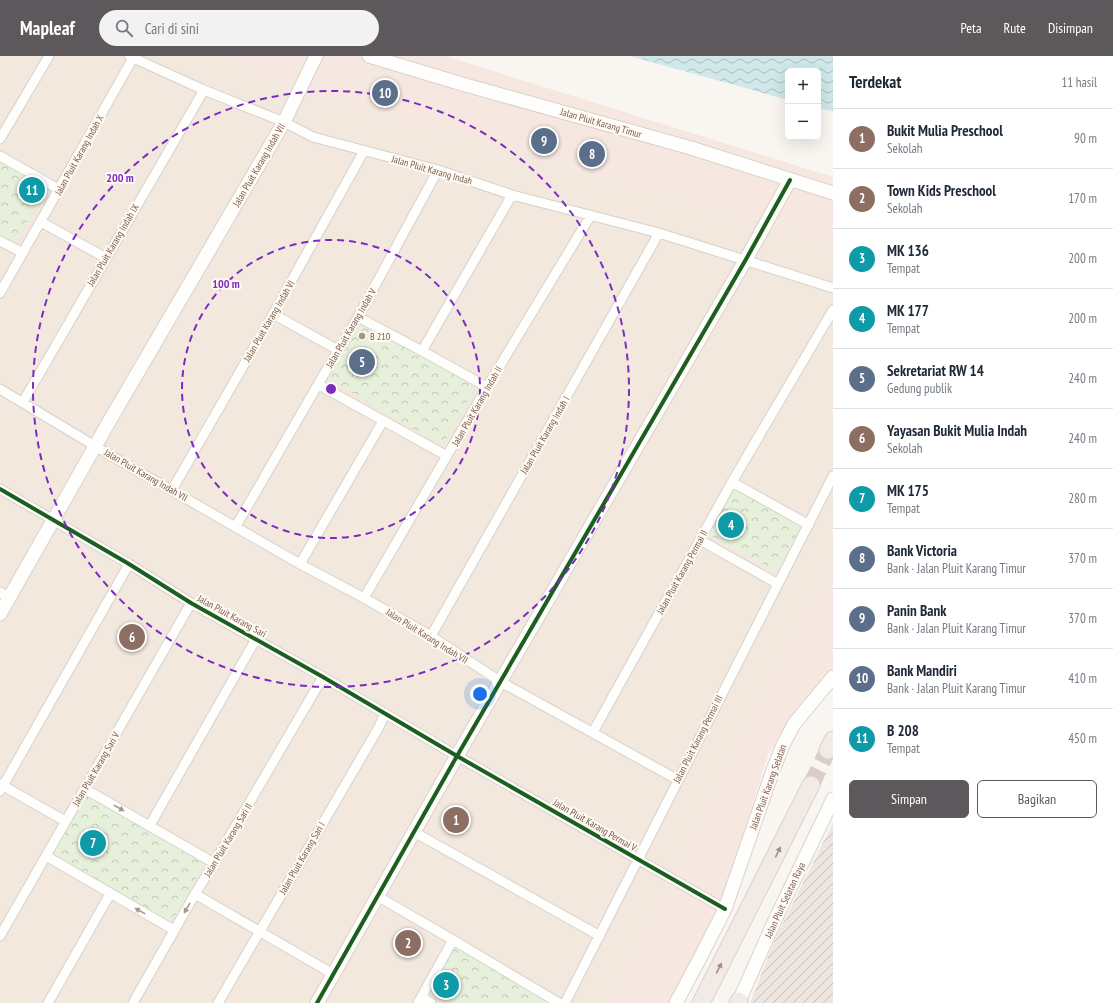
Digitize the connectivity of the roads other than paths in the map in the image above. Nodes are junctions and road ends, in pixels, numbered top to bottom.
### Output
1 (49, 56) edge
2 (316, 56) edge
3 (369, 56) edge
4 (131, 57) edge
5 (204, 90) junction
6 (284, 122) junction
7 (0, 139) edge
8 (364, 151) junction
9 (0, 156) edge
10 (438, 170) junction
11 (790, 180) junction
12 (60, 190) junction
13 (833, 193) edge
14 (512, 195) junction
15 (591, 215) junction
16 (41, 222) junction
17 (659, 233) junction
18 (0, 241) edge
19 (22, 253) junction
20 (106, 258) junction
21 (745, 260) junction
22 (833, 288) edge
23 (0, 293) edge
24 (833, 310) edge
25 (273, 314) junction
26 (358, 317) junction
27 (338, 350) junction
28 (422, 351) junction
29 (318, 385) junction
30 (487, 387) junction
31 (0, 389) edge
32 (23, 402) junction
33 (383, 421) junction
34 (95, 446) junction
35 (447, 456) junction
36 (833, 476) edge
37 (732, 482) junction
38 (0, 489) edge
39 (172, 490) junction
40 (54, 520) junction
41 (809, 525) junction
42 (236, 526) junction
43 (700, 540) junction
44 (129, 564) junction
45 (300, 564) junction
46 (778, 584) junction
47 (5, 595) edge
48 (364, 598) junction
49 (191, 603) junction
50 (0, 614) edge
51 (431, 636) junction
52 (256, 639) junction
53 (833, 676) edge
54 (323, 677) junction
55 (501, 682) junction
56 (385, 713) junction
57 (593, 732) junction
58 (457, 756) junction
59 (678, 780) junction
60 (810, 785) tunnel mouth
61 (1, 787) edge
62 (85, 789) junction
63 (833, 799) edge
64 (65, 821) junction
65 (150, 825) junction
66 (414, 832) junction
67 (46, 856) junction
68 (639, 860) junction
69 (214, 863) junction
70 (110, 894) junction
71 (195, 894) junction
72 (377, 896) junction
73 (725, 909) junction
74 (174, 930) junction
75 (259, 932) junction
76 (0, 936) edge
77 (600, 936) junction
78 (453, 940) junction
79 (333, 974) junction
80 (420, 1000) edge
81 (739, 1002) edge
82 (48, 1003) edge
83 (133, 1003) edge
84 (218, 1003) edge
85 (317, 1003) edge
86 (431, 1003) edge
87 (559, 1003) edge
88 (565, 1003) edge
89 (676, 1003) edge
90 (701, 1003) edge

1 - 7 street
2 - 6 street, Jalan Pluit Karang Indah VII
3 - 11 street, Jalan Pluit Karang Timur
4 - 5 street, Jalan Pluit Karang Indah
4 - 12 street, Jalan Pluit Karang Indah X
5 - 6 street, Jalan Pluit Karang Indah
5 - 20 street, Jalan Pluit Karang Indah IX
6 - 8 street, Jalan Pluit Karang Indah
6 - 34 street, Jalan Pluit Karang Indah VII
8 - 10 street, Jalan Pluit Karang Indah
8 - 25 street, Jalan Pluit Karang Indah VI
9 - 12 street
10 - 14 street, Jalan Pluit Karang Indah
10 - 26 street, Jalan Pluit Karang Indah V
11 - 13 street, Jalan Pluit Karang Timur
11 - 21 street
12 - 16 street, Jalan Pluit Karang Indah X
14 - 15 street, Jalan Pluit Karang Indah
14 - 28 street
15 - 17 street, Jalan Pluit Karang Indah
15 - 30 street, Jalan Pluit Karang Indah II
16 - 19 street, Jalan Pluit Karang Indah X
16 - 20 street
17 - 21 street, Jalan Pluit Karang Indah
17 - 51 street, Jalan Pluit Karang Indah I
18 - 19 street
19 - 23 street, Jalan Pluit Karang Indah X
20 - 32 street, Jalan Pluit Karang Indah IX
21 - 22 street, Jalan Pluit Karang Indah
21 - 55 street
24 - 37 street, Jalan Pluit Karang Permai II
25 - 27 street
25 - 39 street, Jalan Pluit Karang Indah VI
26 - 27 street, Jalan Pluit Karang Indah V
26 - 28 street
27 - 29 street, Jalan Pluit Karang Indah V
28 - 30 street
29 - 33 street
29 - 42 street, Jalan Pluit Karang Indah V
30 - 35 street, Jalan Pluit Karang Indah II
31 - 32 street
32 - 34 street
33 - 35 street
33 - 45 street
34 - 39 street, Jalan Pluit Karang Indah VII
34 - 40 street
35 - 48 street, Jalan Pluit Karang Indah II
36 - 41 street, Jalan Pluit Karang Permai III
37 - 41 street
37 - 43 street, Jalan Pluit Karang Permai II
38 - 40 street, Jalan Pluit Karang Sari
39 - 42 street, Jalan Pluit Karang Indah VII
40 - 44 street, Jalan Pluit Karang Sari
40 - 47 street
41 - 46 street, Jalan Pluit Karang Permai III
42 - 45 street, Jalan Pluit Karang Indah VII
43 - 46 street
43 - 57 street, Jalan Pluit Karang Permai II
44 - 49 street, Jalan Pluit Karang Sari
44 - 61 street
45 - 48 street, Jalan Pluit Karang Indah VII
46 - 59 street, Jalan Pluit Karang Permai III
47 - 50 street
48 - 51 street, Jalan Pluit Karang Indah VII
49 - 52 street, Jalan Pluit Karang Sari
49 - 62 street, Jalan Pluit Karang Sari V
51 - 55 street, Jalan Pluit Karang Indah VII
52 - 54 street, Jalan Pluit Karang Sari
52 - 65 street
53 - 73 street, Jalan Pluit Karang Selatan
54 - 56 street, Jalan Pluit Karang Sari
54 - 69 street, Jalan Pluit Karang Sari II
55 - 57 street, Jalan Pluit Karang Indah VII
55 - 58 street
56 - 58 street, Jalan Pluit Karang Sari
56 - 75 street, Jalan Pluit Karang Sari I
57 - 59 street, Jalan Pluit Karang Indah VII
58 - 66 street
58 - 68 street, Jalan Pluit Karang Permai V
59 - 68 street, Jalan Pluit Karang Permai III
90 -> 60 highway
61 - 64 street
62 - 64 street, Jalan Pluit Karang Sari V
62 -> 65 street
63 - 81 street, Jalan Pluit Selatan Raya
64 - 67 street, Jalan Pluit Karang Sari V
65 - 69 street
66 - 72 street
66 - 77 street
67 - 70 street
67 - 76 street, Jalan Pluit Karang Sari V
68 - 73 street, Jalan Pluit Karang Permai V
68 - 77 street, Jalan Pluit Karang Permai III
69 - 71 street, Jalan Pluit Karang Sari II
74 -> 70 street
70 - 82 street
71 -> 74 street, Jalan Pluit Karang Sari II
71 - 75 street
72 - 78 street
72 - 79 street
73 - 89 street, Jalan Pluit Karang Selatan
74 - 83 street, Jalan Pluit Karang Sari II
75 - 79 street
75 - 84 street, Jalan Pluit Karang Sari I
77 - 88 street, Jalan Pluit Karang Permai III
78 - 80 street
78 - 87 street
79 - 85 street
80 - 86 street

